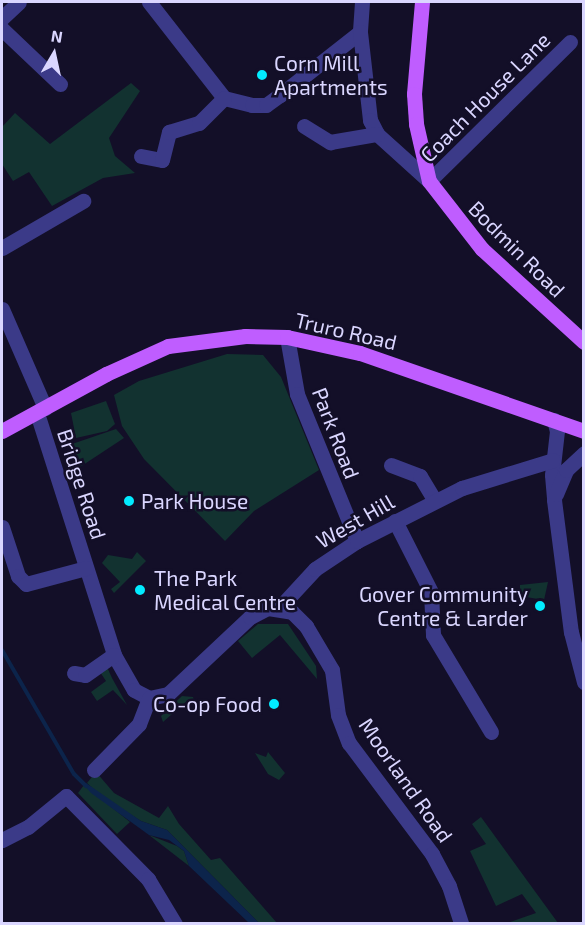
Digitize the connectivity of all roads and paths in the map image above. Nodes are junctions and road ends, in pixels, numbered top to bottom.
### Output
1 (19, 2) edge
2 (149, 2) edge
3 (362, 2) edge
4 (422, 2) edge
5 (2, 18) edge
6 (2, 29) edge
7 (360, 32) junction
8 (570, 42) dead end
9 (60, 84) dead end
10 (224, 98) junction
11 (304, 126) dead end
12 (377, 134) junction
13 (141, 156) dead end
14 (429, 181) junction
15 (83, 201) dead end
16 (2, 248) edge
17 (2, 309) edge
18 (287, 337) junction
19 (584, 342) edge
20 (41, 411) junction
21 (554, 420) junction
22 (2, 431) edge
23 (584, 431) edge
24 (584, 453) edge
25 (553, 460) junction
26 (391, 465) dead end
27 (554, 500) junction
28 (435, 501) junction
29 (395, 521) junction
30 (2, 527) edge
31 (357, 541) junction
32 (86, 568) junction
33 (279, 608) junction
34 (114, 655) junction
35 (74, 673) dead end
36 (584, 682) edge
37 (149, 698) junction
38 (491, 732) dead end
39 (94, 770) dead end
40 (2, 840) edge
41 (175, 924) edge
42 (461, 924) edge

1 - 5 street
2 - 10 street
3 - 7 street
4 - 14 main road, Bodmin Road
6 - 9 street
7 - 10 street
7 - 12 street
8 - 14 street, Coach House Lane
10 - 13 street
11 - 12 street
12 - 14 street
14 - 19 main road, Bodmin Road
15 - 16 street
17 - 20 street, Bridge Road
18 - 20 main road, Truro Road
18 - 21 main road, Truro Road
18 - 31 street, Park Road
20 - 22 main road, Truro Road
20 - 32 street, Bridge Road
21 - 23 main road, Truro Road
21 - 25 street
24 - 27 street
25 - 27 street
25 - 28 street, West Hill
26 - 28 street, West Hill
27 - 36 street
28 - 29 street, West Hill
29 - 31 street, West Hill
29 - 38 street
30 - 32 street, Bridge Road
31 - 33 street, West Hill
32 - 34 street, Bridge Road
33 - 37 street, West Hill
33 - 42 street, Moorland Road
34 - 35 street
34 - 37 street, Bridge Road
37 - 39 street
40 - 41 street

